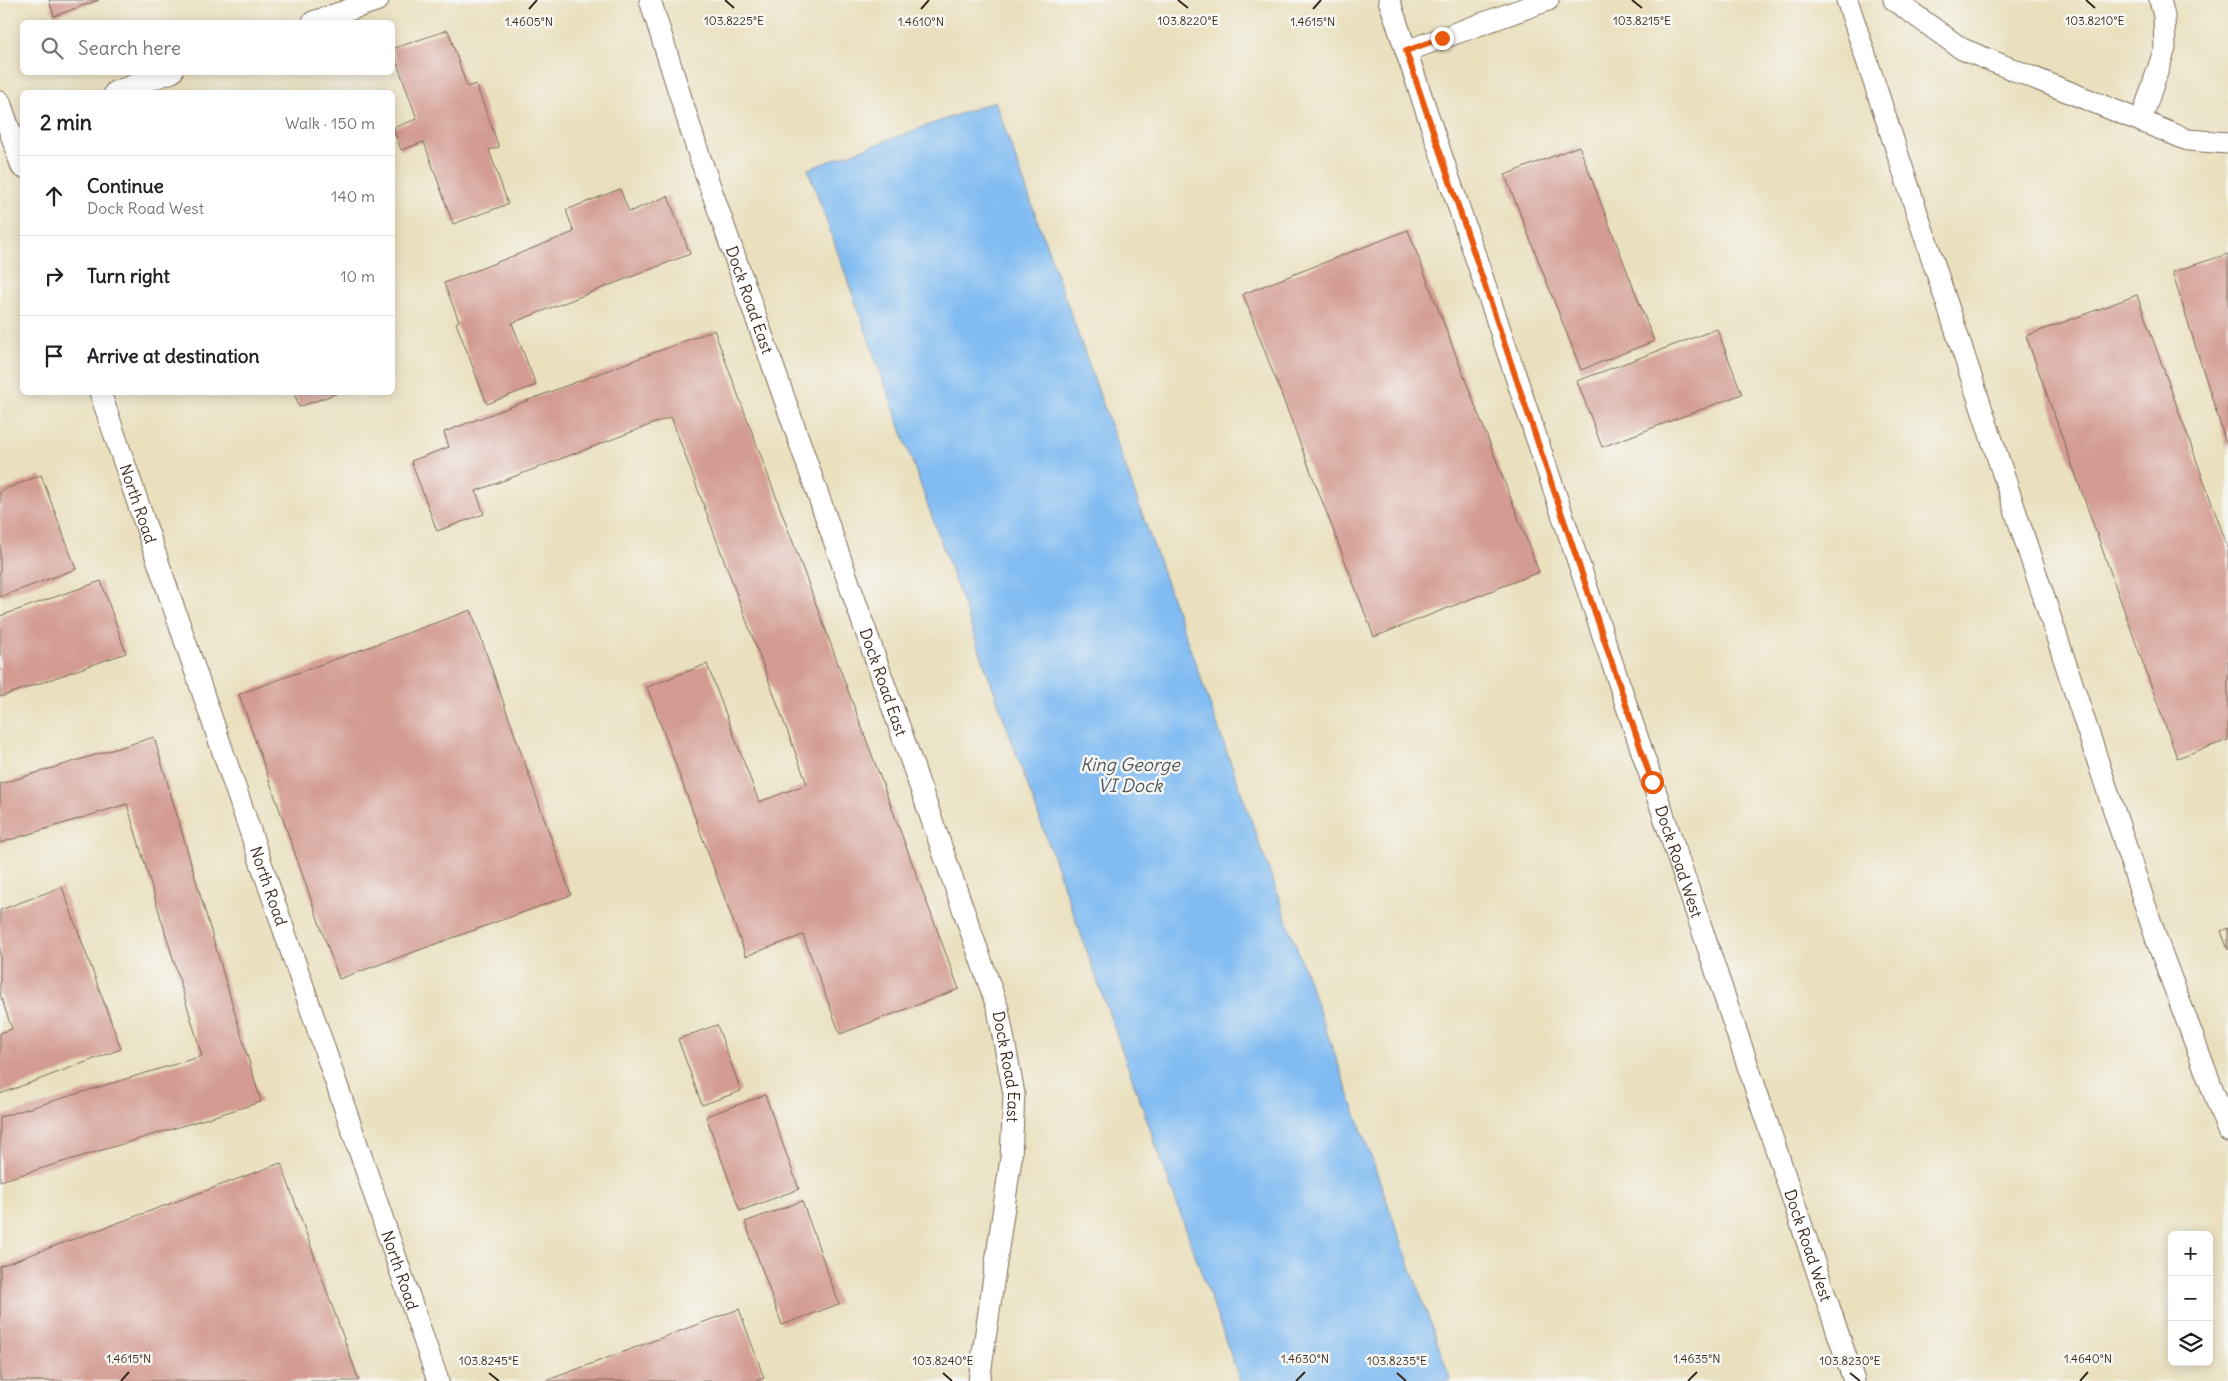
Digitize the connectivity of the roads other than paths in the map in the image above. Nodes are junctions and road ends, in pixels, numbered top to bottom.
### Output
1 (378, 0) edge
2 (1389, 0) edge
3 (1548, 0) edge
4 (1847, 0) edge
5 (1894, 0) edge
6 (2160, 0) edge
7 (654, 5) edge
8 (319, 20) edge
9 (1406, 51) junction
10 (164, 75) edge
11 (122, 90) edge
12 (0, 102) edge
13 (2141, 121) junction
14 (16, 128) edge
15 (2228, 143) edge
16 (20, 155) edge
17 (101, 395) edge
18 (2228, 1131) edge
19 (438, 1381) edge
20 (979, 1381) edge
21 (1854, 1381) edge

1 - 8 lane
2 - 9 lane, Dock Road West
3 - 9 lane
4 - 18 lane
5 - 13 lane
6 - 13 lane
7 - 20 lane, Dock Road East
9 - 21 lane, Dock Road West
10 - 11 lane
12 - 14 lane
13 - 15 lane
14 - 16 lane
17 - 19 lane, North Road

